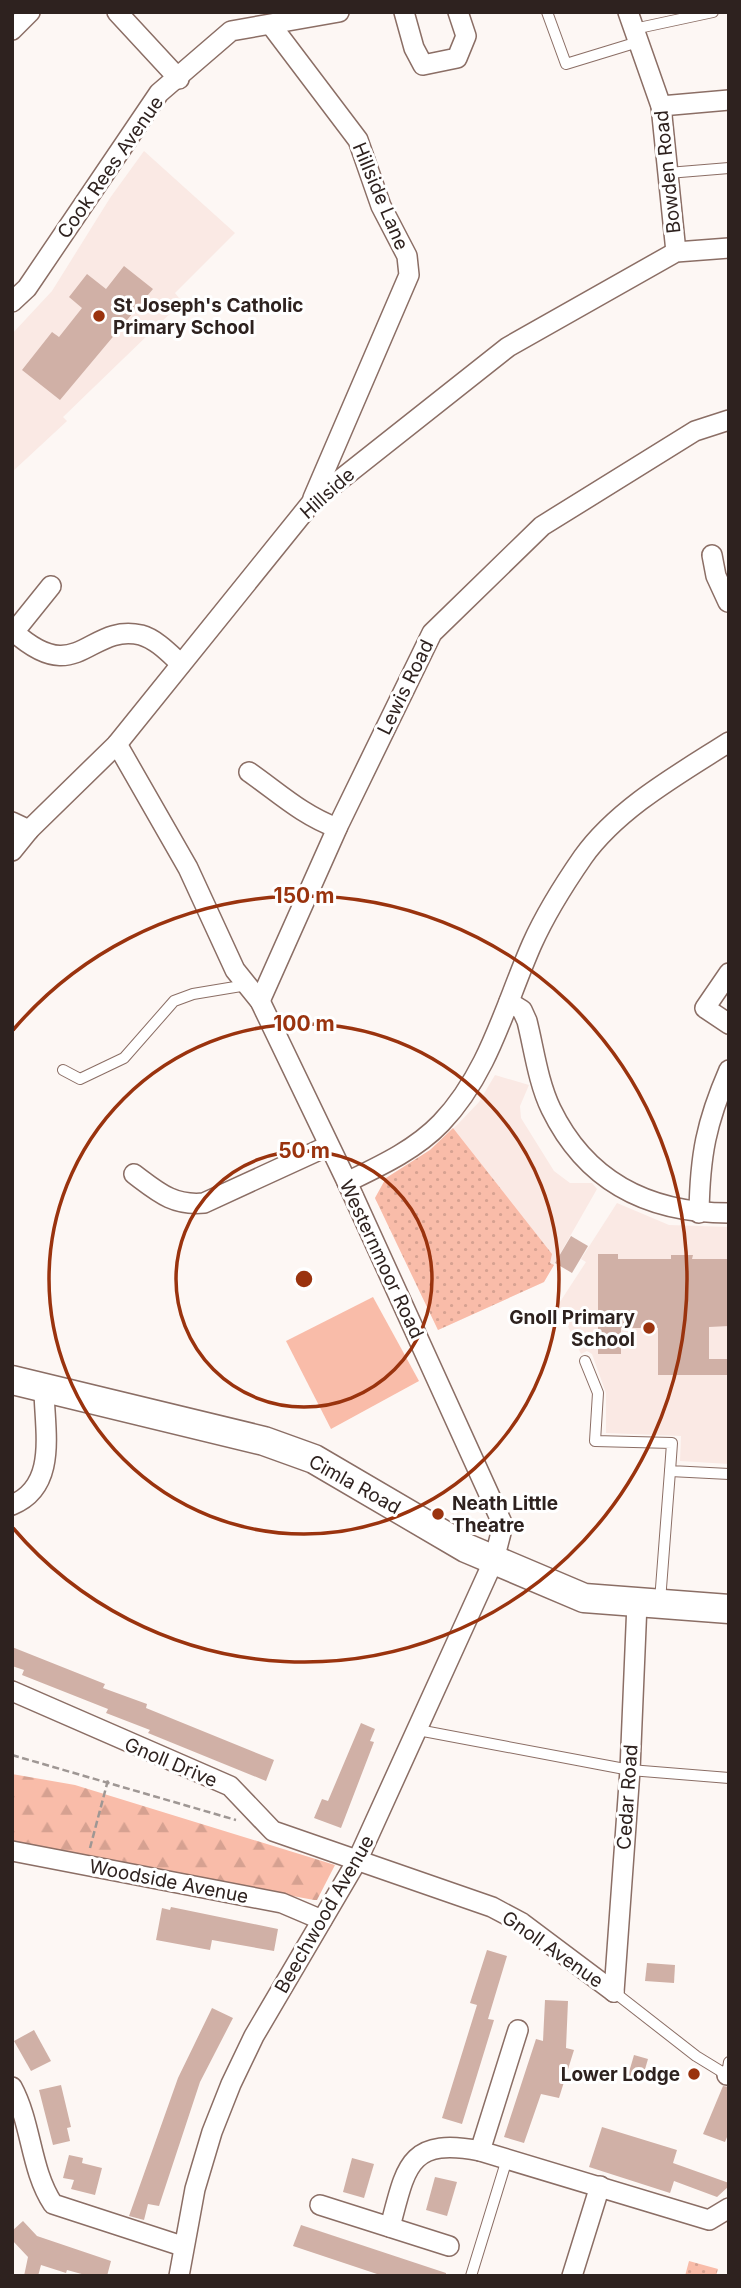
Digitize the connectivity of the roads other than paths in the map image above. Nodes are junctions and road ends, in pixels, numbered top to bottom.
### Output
1 (30, 12) edge
2 (117, 12) edge
3 (339, 12) edge
4 (404, 12) edge
5 (458, 12) edge
6 (547, 12) edge
7 (713, 12) edge
8 (271, 25) junction
9 (633, 28) edge
10 (12, 30) edge
11 (179, 79) junction
12 (729, 100) edge
13 (662, 106) junction
14 (729, 168) edge
15 (668, 173) junction
16 (729, 248) edge
17 (676, 252) junction
18 (12, 302) edge
19 (729, 420) edge
20 (312, 502) junction
21 (712, 555) dead end
22 (722, 574) edge
23 (51, 586) dead end
24 (728, 602) edge
25 (181, 664) junction
26 (729, 742) edge
27 (117, 744) junction
28 (250, 772) dead end
29 (20, 826) edge
30 (337, 828) junction
31 (12, 851) edge
32 (729, 974) edge
33 (253, 993) junction
34 (509, 1002) junction
35 (729, 1024) edge
36 (63, 1070) dead end
37 (729, 1070) edge
38 (328, 1146) junction
39 (134, 1174) dead end
40 (347, 1182) junction
41 (699, 1213) junction
42 (729, 1213) edge
43 (585, 1361) dead end
44 (12, 1380) edge
45 (44, 1388) junction
46 (670, 1471) junction
47 (729, 1474) edge
48 (12, 1505) edge
49 (494, 1560) junction
50 (648, 1604) junction
51 (729, 1609) edge
52 (12, 1690) edge
53 (418, 1730) junction
54 (630, 1770) junction
55 (729, 1778) edge
56 (12, 1851) edge
57 (358, 1859) junction
58 (322, 1920) junction
59 (614, 1992) junction
60 (518, 2030) dead end
61 (728, 2071) edge
62 (12, 2087) edge
63 (480, 2151) junction
64 (508, 2158) junction
65 (600, 2186) junction
66 (320, 2205) dead end
67 (729, 2208) edge
68 (390, 2227) junction
69 (182, 2246) junction
70 (449, 2246) dead end
71 (179, 2276) edge
72 (471, 2276) edge
73 (572, 2276) edge

1 - 10 street
2 - 11 street
3 - 8 street, Cook Rees Avenue
4 - 5 street
6 - 9 lane
7 - 9 lane
8 - 11 street, Cook Rees Avenue
8 - 20 street, Hillside Lane
9 - 13 street, Bowden Road
11 - 18 street, Cook Rees Avenue
12 - 13 street
13 - 15 street, Bowden Road
14 - 15 lane
15 - 17 street, Bowden Road
16 - 17 street, Hillside
17 - 20 street, Hillside
19 - 30 street, Lewis Road
20 - 25 street, Hillside
21 - 22 street
22 - 24 street
23 - 25 street
25 - 27 street, Hillside
26 - 34 street
27 - 29 street, Hillside
27 - 33 street, Westernmoor Road
28 - 30 street
29 - 31 street, Hillside
30 - 33 street, Lewis Road
32 - 35 street
33 - 36 lane
33 - 38 street, Westernmoor Road
34 - 40 street
34 - 41 street
37 - 41 street
38 - 39 street
38 - 40 street, Westernmoor Road
40 - 49 street, Westernmoor Road
41 - 42 street
43 - 46 lane
44 - 45 main road, Cimla Road
45 - 48 street
45 - 49 main road, Cimla Road
46 - 47 lane
46 - 50 lane
49 - 50 main road, Cimla Road
49 - 53 street, Beechwood Avenue
50 - 51 main road, Cimla Road
50 - 54 street, Cedar Road
52 - 57 street, Gnoll Drive
53 - 54 lane
53 - 57 street, Beechwood Avenue
54 - 55 lane
54 - 59 street, Cedar Road
56 - 58 street, Woodside Avenue
57 - 58 street, Beechwood Avenue
57 - 59 street, Gnoll Avenue
58 - 69 street, Beechwood Avenue
59 - 61 lane, Gnoll Avenue
60 - 63 street
62 - 69 street
63 - 64 street
63 - 68 street
64 - 65 street
64 - 72 lane
65 - 67 street
65 - 73 street
66 - 68 street
68 - 70 street
69 - 71 street, Beechwood Avenue

